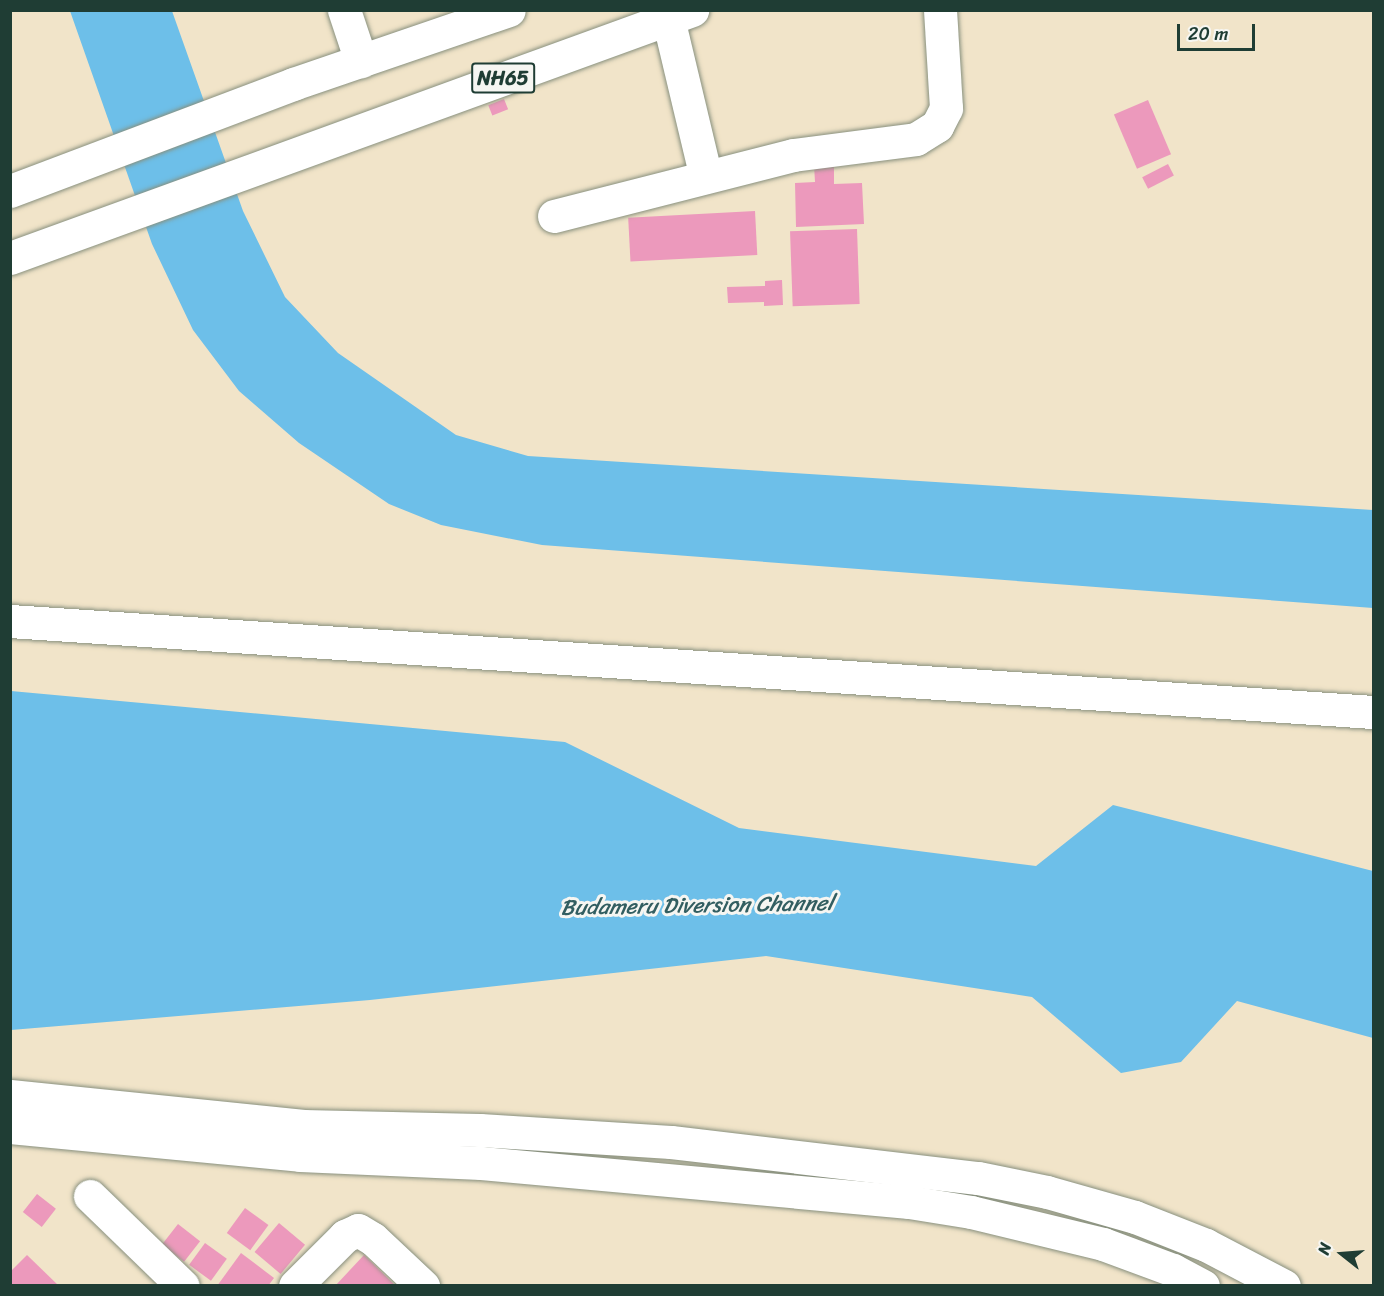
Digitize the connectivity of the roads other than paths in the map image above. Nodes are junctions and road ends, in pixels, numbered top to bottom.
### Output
1 (344, 10) edge
2 (509, 10) edge
3 (940, 10) edge
4 (680, 14) edge
5 (362, 61) junction
6 (706, 177) junction
7 (10, 191) edge
8 (554, 216) dead end
9 (10, 258) edge
10 (10, 621) edge
11 (1374, 712) edge
12 (10, 1096) edge
13 (10, 1127) edge
14 (90, 1196) dead end
15 (183, 1286) edge
16 (294, 1286) edge
17 (423, 1286) edge
18 (1203, 1286) edge
19 (1284, 1286) edge

1 - 5 main road
2 - 5 main road
3 - 6 main road
4 - 6 main road
4 - 9 main road, NH65
5 - 7 main road
6 - 8 main road
10 - 11 main road
12 - 19 main road
13 - 18 main road
14 - 15 main road
16 - 17 main road

